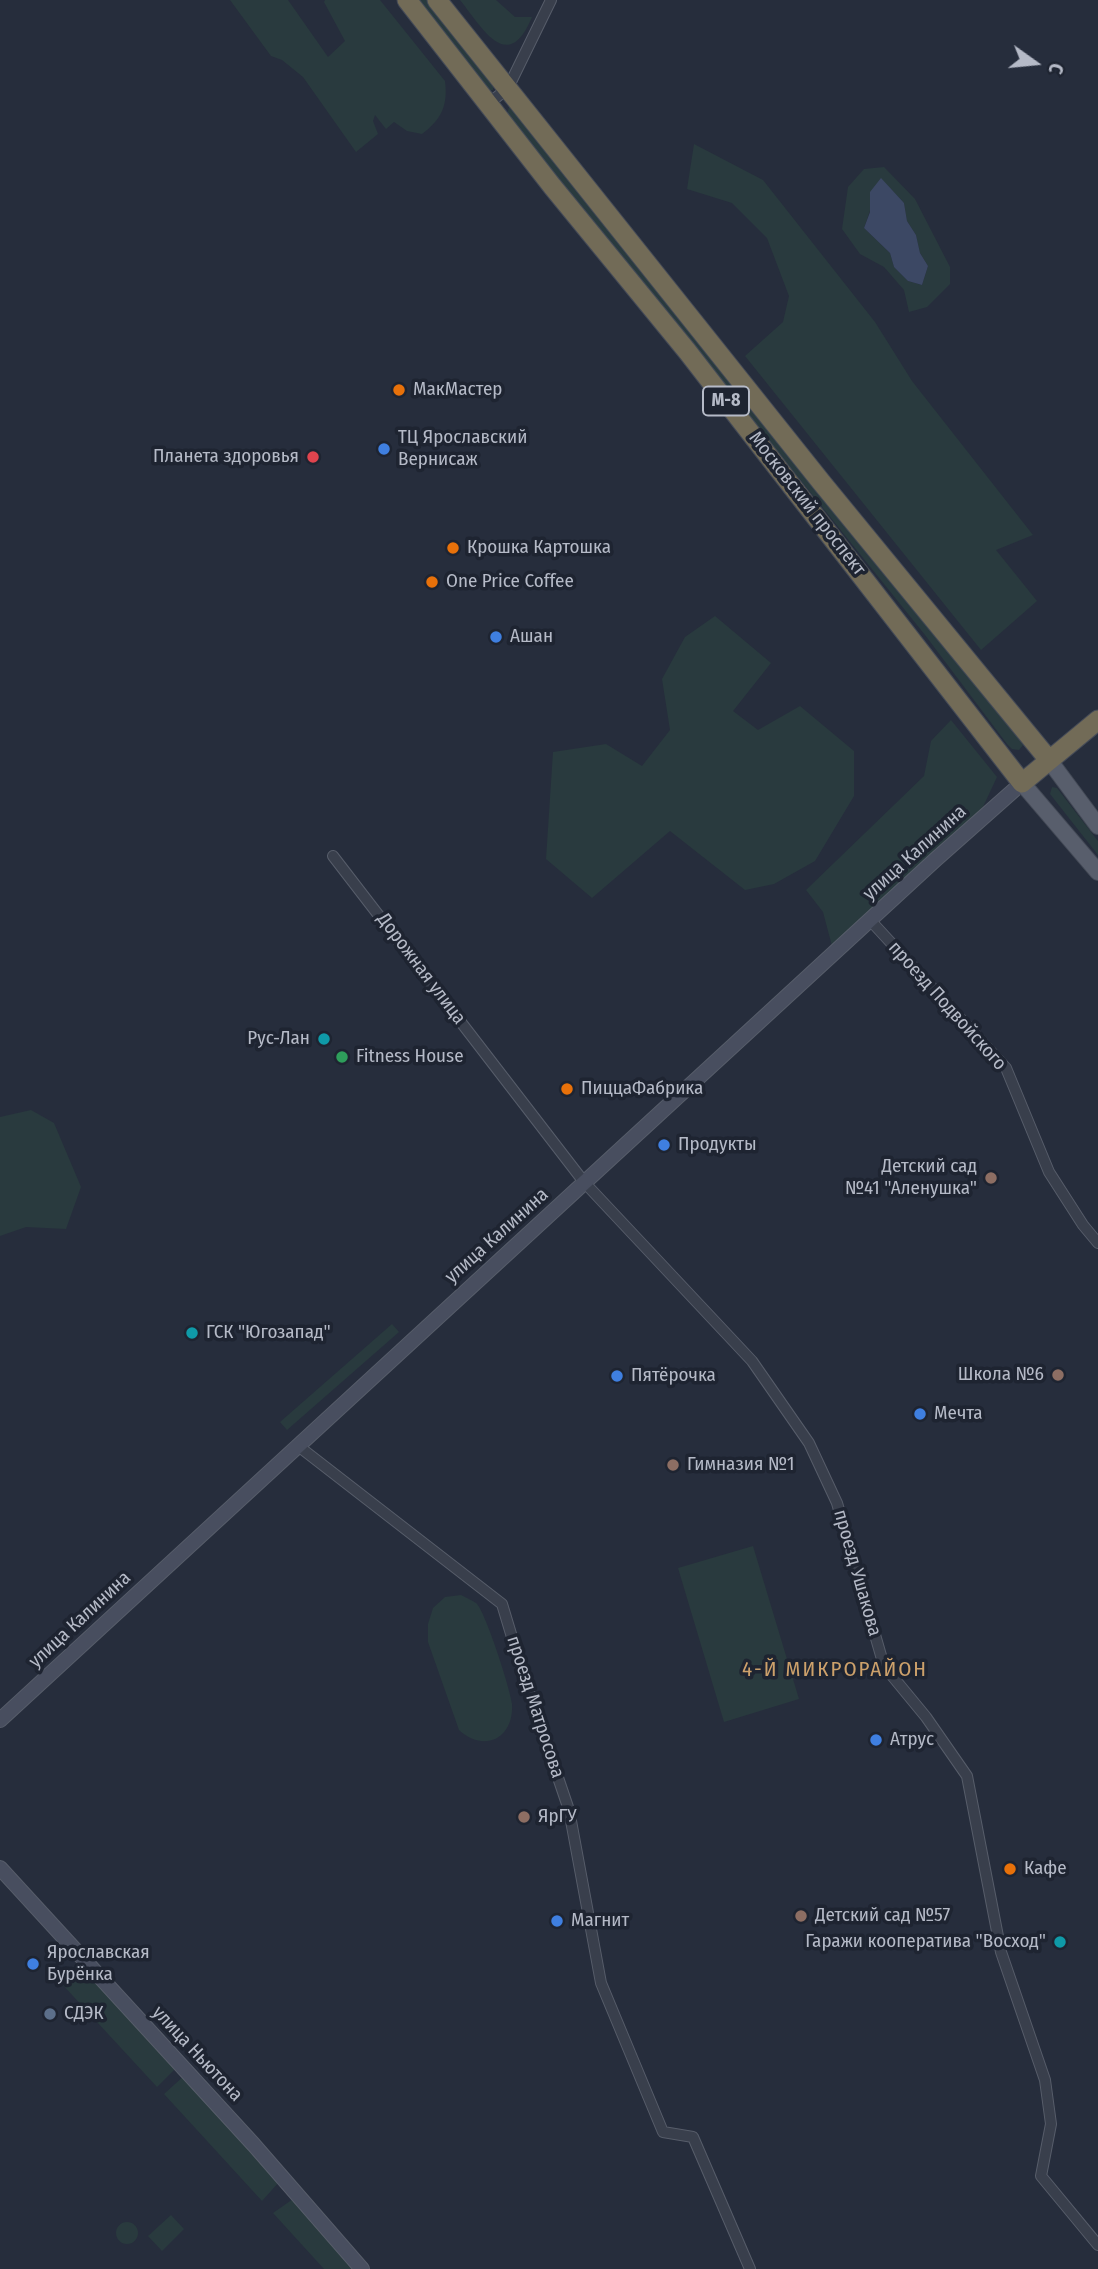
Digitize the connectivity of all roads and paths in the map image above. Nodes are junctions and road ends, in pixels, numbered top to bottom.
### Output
1 (407, 0) edge
2 (438, 0) edge
3 (551, 0) edge
4 (508, 88) junction
5 (488, 104) junction
6 (1098, 720) edge
7 (1049, 760) junction
8 (1023, 783) junction
9 (1098, 826) edge
10 (333, 856) dead end
11 (1098, 872) edge
12 (870, 920) junction
13 (584, 1182) junction
14 (1098, 1243) edge
15 (297, 1445) junction
16 (0, 1720) edge
17 (0, 1868) edge
18 (1098, 2245) edge
19 (362, 2269) edge
20 (750, 2269) edge

1 - 5 highway, М-8
2 - 4 highway, М-8
3 - 4 street
4 - 5 street
4 - 7 highway, Московский проспект / М-8
5 - 8 highway, Московский проспект / М-8
6 - 7 highway
7 - 8 highway
7 - 9 main road, Московский проспект
8 - 11 main road, Московский проспект
8 - 12 main road, улица Калинина
10 - 13 street, Дорожная улица
12 - 13 main road, улица Калинина
12 - 14 street, проезд Подвойского
13 - 15 main road, улица Калинина
13 - 18 street, проезд Ушакова
15 - 16 main road, улица Калинина
15 - 20 street, проезд Матросова
17 - 19 main road, улица Ньютона

